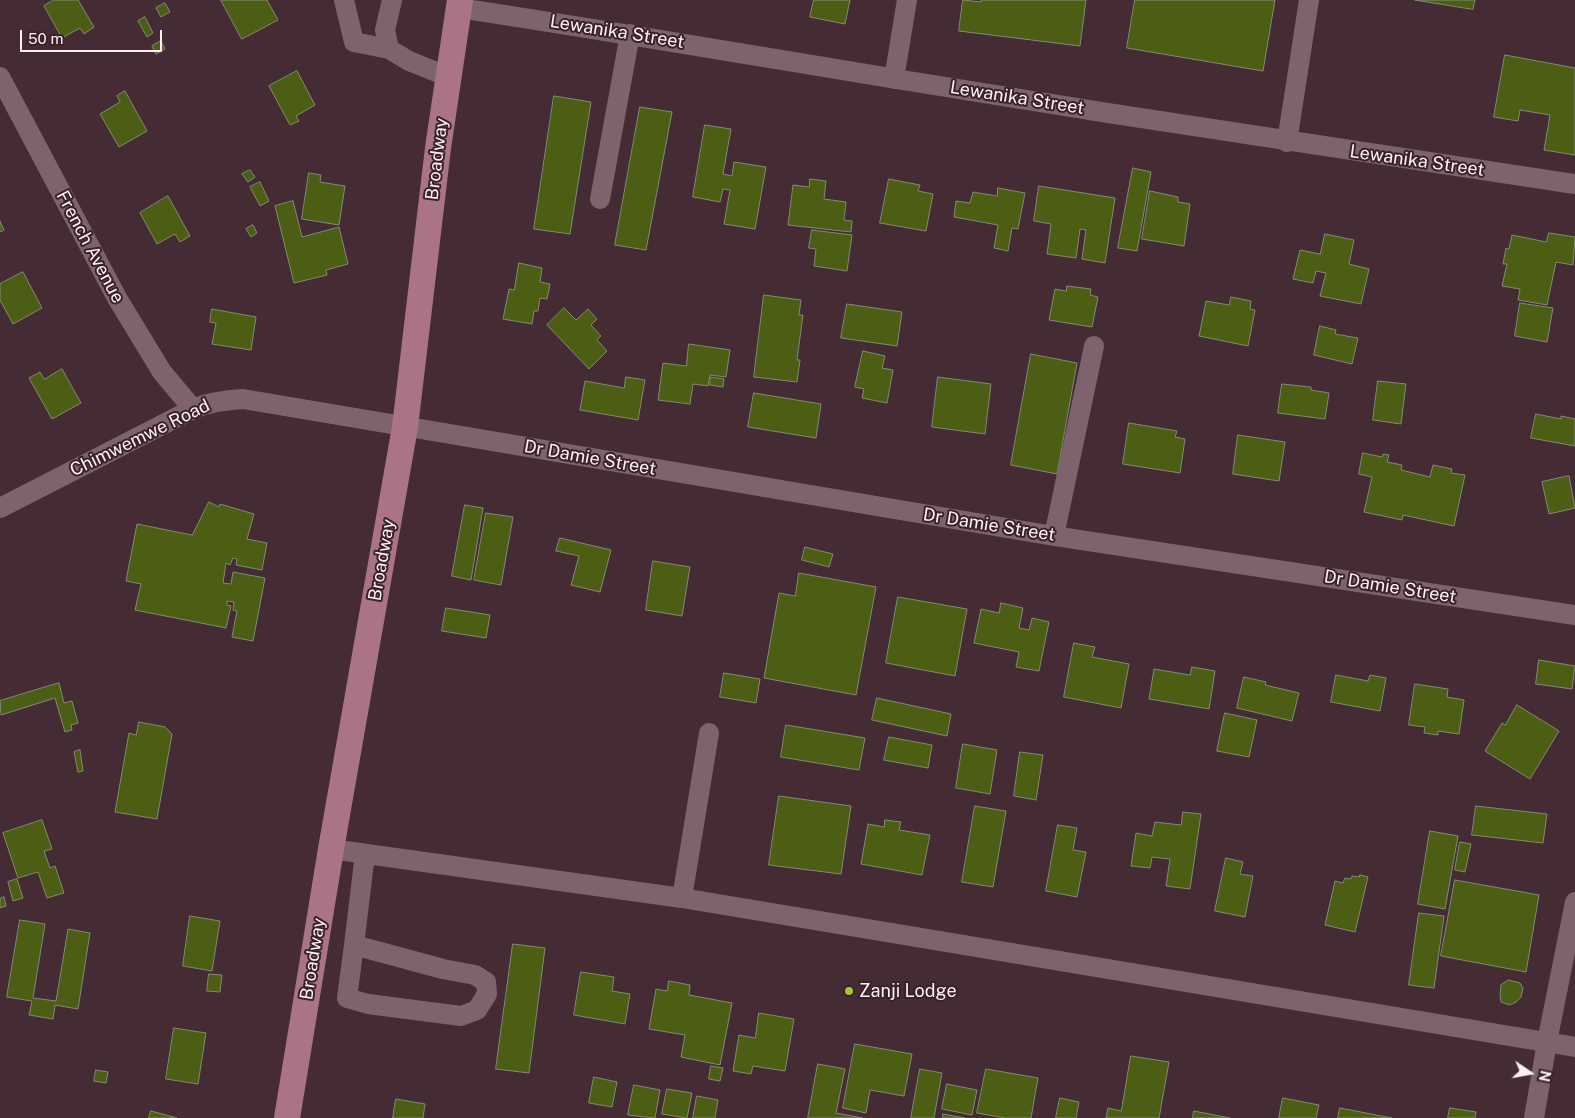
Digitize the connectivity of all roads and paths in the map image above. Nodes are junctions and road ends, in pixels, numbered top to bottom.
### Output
1 (344, 0) edge
2 (392, 0) edge
3 (907, 0) edge
4 (1309, 0) edge
5 (460, 4) edge
6 (630, 34) junction
7 (389, 50) junction
8 (0, 77) edge
9 (449, 77) junction
10 (894, 79) junction
11 (1287, 142) junction
12 (1575, 184) edge
13 (600, 199) dead end
14 (1094, 346) dead end
15 (192, 409) junction
16 (405, 427) junction
17 (0, 508) edge
18 (1054, 536) junction
19 (1575, 614) edge
20 (709, 733) dead end
21 (330, 849) junction
22 (365, 854) junction
23 (682, 898) junction
24 (1575, 902) edge
25 (354, 945) junction
26 (1547, 1042) junction
27 (1575, 1047) edge
28 (287, 1118) edge
29 (1534, 1118) edge

1 - 7 street
2 - 7 street
3 - 10 street
4 - 11 street
5 - 6 street, Lewanika Street
5 - 9 main road, Broadway
6 - 10 street, Lewanika Street
6 - 13 street
7 - 9 street
8 - 15 street, French Avenue
9 - 16 main road, Broadway
10 - 11 street, Lewanika Street
11 - 12 street, Lewanika Street
14 - 18 street
15 - 16 street, Chimwemwe Road
15 - 17 street, Chimwemwe Road
16 - 18 street, Dr Damie Street
16 - 21 main road, Broadway
18 - 19 street, Dr Damie Street
20 - 23 street
21 - 22 street
21 - 28 main road, Broadway
22 - 23 street
22 - 25 street
23 - 26 street
24 - 26 street
25 - 25 street
26 - 27 street
26 - 29 street

